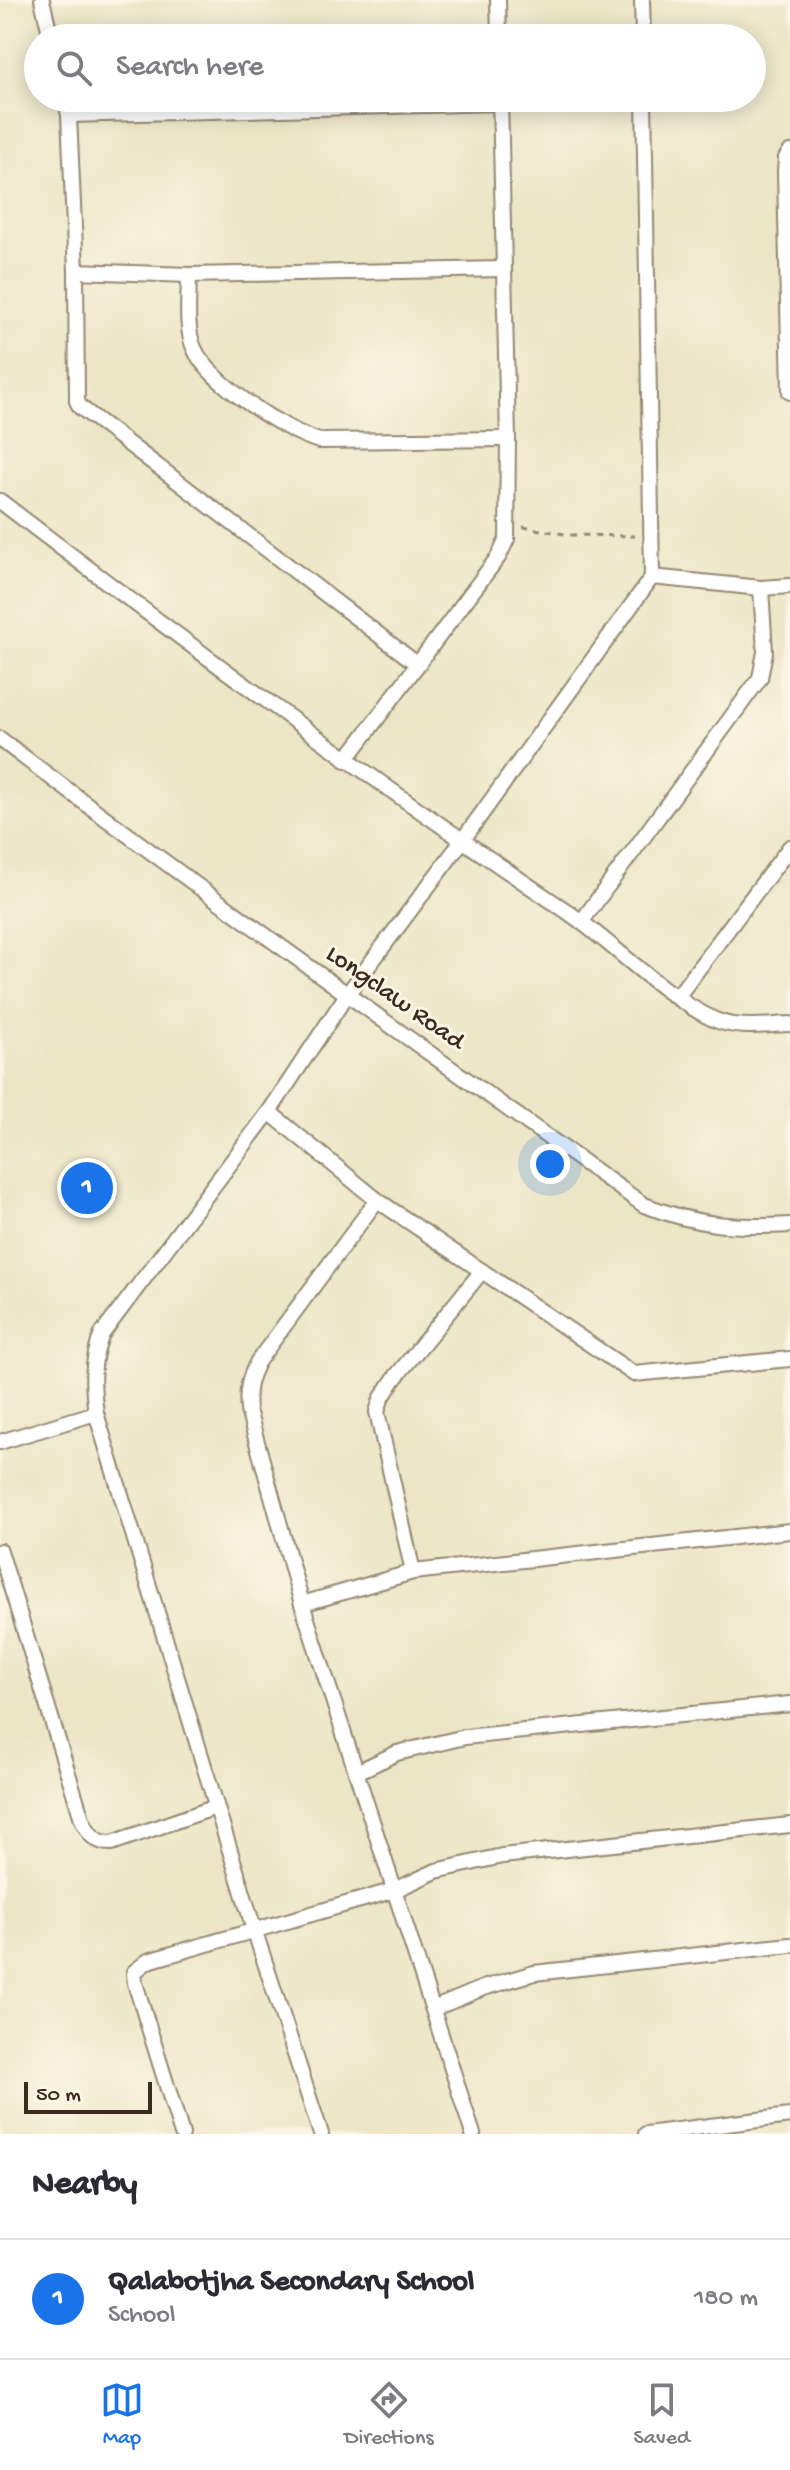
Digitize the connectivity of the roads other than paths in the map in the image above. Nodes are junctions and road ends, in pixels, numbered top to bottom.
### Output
1 (42, 0) edge
2 (498, 0) edge
3 (642, 0) edge
4 (48, 24) edge
5 (499, 24) edge
6 (643, 24) edge
7 (68, 112) edge
8 (155, 112) edge
9 (500, 112) edge
10 (644, 112) edge
11 (69, 115) junction
12 (790, 152) edge
13 (503, 269) junction
14 (76, 271) junction
15 (189, 275) junction
16 (790, 392) edge
17 (508, 439) junction
18 (0, 501) edge
19 (652, 577) junction
20 (790, 586) edge
21 (761, 588) junction
22 (417, 664) junction
23 (0, 739) edge
24 (346, 760) junction
25 (462, 841) junction
26 (790, 847) edge
27 (582, 921) junction
28 (346, 996) junction
29 (677, 997) junction
30 (790, 1024) edge
31 (269, 1112) junction
32 (377, 1200) junction
33 (790, 1225) edge
34 (482, 1271) junction
35 (790, 1359) edge
36 (96, 1413) junction
37 (0, 1442) edge
38 (790, 1531) edge
39 (0, 1551) edge
40 (413, 1572) junction
41 (302, 1604) junction
42 (790, 1704) edge
43 (357, 1772) junction
44 (216, 1807) junction
45 (790, 1825) edge
46 (395, 1890) junction
47 (254, 1929) junction
48 (790, 1945) edge
49 (433, 2009) junction
50 (790, 2116) edge
51 (182, 2134) edge
52 (321, 2134) edge
53 (473, 2134) edge
54 (646, 2134) edge

1 - 4 street
2 - 5 street
3 - 6 street
7 - 11 street
8 - 11 street
9 - 13 street
10 - 19 street
11 - 14 street
12 - 16 street
13 - 15 street
13 - 17 street
14 - 15 street
14 - 22 street
15 - 17 street
17 - 22 street
18 - 24 street
19 - 21 street
19 - 25 street
20 - 21 street
21 - 27 street
22 - 24 street
23 - 28 street, Longclaw Road
24 - 25 street
25 - 27 street
25 - 28 street
26 - 29 street
27 - 29 street
28 - 31 street
28 - 33 street, Longclaw Road
29 - 30 street
31 - 32 street
31 - 36 street
32 - 34 street
32 - 41 street
34 - 35 street
34 - 40 street
36 - 37 street
36 - 44 street
38 - 40 street
39 - 44 street
40 - 41 street
41 - 43 street
42 - 43 street
43 - 46 street
44 - 47 street
45 - 46 street
46 - 47 street
46 - 49 street
47 - 51 street
47 - 52 street
48 - 49 street
49 - 53 street
50 - 54 street

